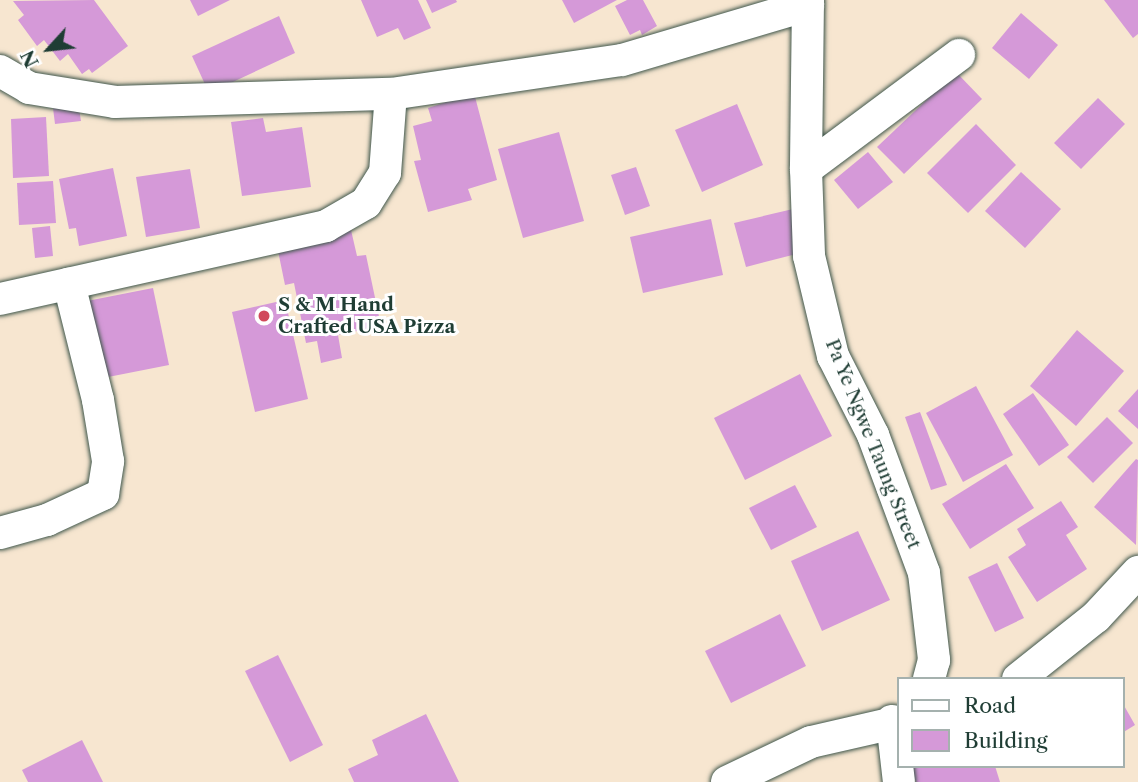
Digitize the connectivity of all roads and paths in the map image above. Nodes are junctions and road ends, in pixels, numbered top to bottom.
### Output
1 (808, 2) edge
2 (959, 55) dead end
3 (0, 71) edge
4 (391, 94) junction
5 (806, 169) junction
6 (69, 284) junction
7 (0, 299) edge
8 (0, 533) edge
9 (1138, 572) edge
10 (930, 677) edge
11 (1021, 677) edge
12 (895, 722) edge
13 (897, 752) edge
14 (727, 782) edge

1 - 4 street
1 - 5 street, Pa Ye Ngwe Taung Street
2 - 5 street
3 - 4 street
4 - 6 street
5 - 10 street, Pa Ye Ngwe Taung Street
6 - 7 street
6 - 8 street
9 - 11 street
12 - 13 street
12 - 14 street

